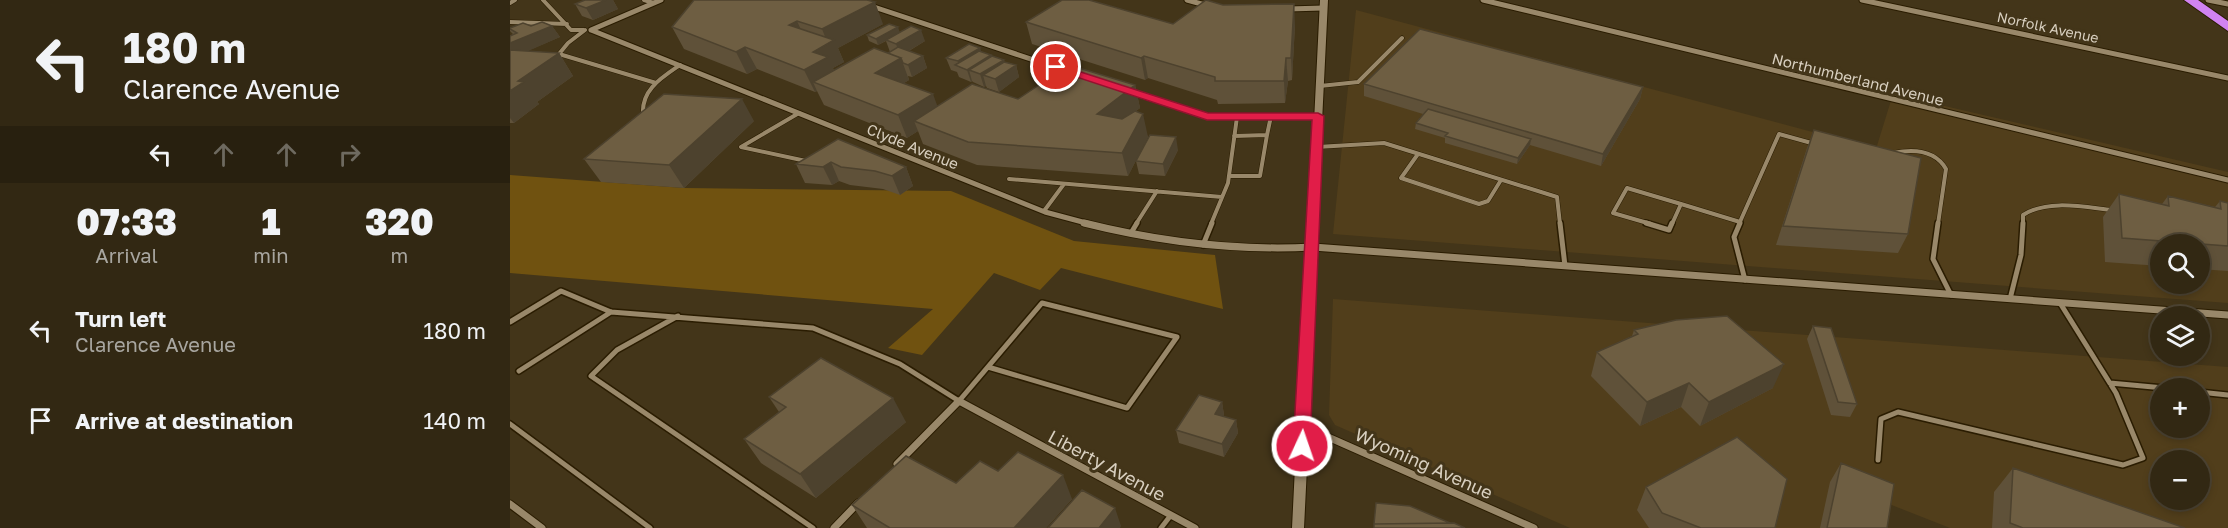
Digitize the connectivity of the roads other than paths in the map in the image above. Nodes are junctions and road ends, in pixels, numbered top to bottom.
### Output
1 (515, 0) edge
2 (543, 0) edge
3 (644, 0) edge
4 (661, 0) edge
5 (1187, 0) edge
6 (1483, 0) edge
7 (1862, 0) edge
8 (2190, 0) edge
9 (2208, 0) edge
10 (510, 3) edge
11 (654, 3) junction
12 (864, 4) edge
13 (1324, 4) edge
14 (2228, 4) edge
15 (1217, 8) edge
16 (1281, 9) edge
17 (510, 22) edge
18 (567, 24) junction
19 (2228, 27) edge
20 (588, 30) junction
21 (1402, 38) dead end
22 (680, 65) junction
23 (1077, 74) joint
24 (2228, 78) edge
25 (1069, 80) edge
26 (656, 83) junction
27 (1320, 86) junction
28 (1129, 91) edge
29 (799, 113) junction
30 (1318, 116) junction
31 (644, 117) edge
32 (1237, 117) junction
33 (1271, 117) junction
34 (1267, 135) junction
35 (1234, 136) junction
36 (1821, 145) edge
37 (1317, 147) junction
38 (1418, 154) junction
39 (1883, 156) edge
40 (806, 161) edge
41 (1230, 176) junction
42 (1009, 179) dead end
43 (1501, 180) junction
44 (2228, 180) edge
45 (1064, 184) junction
46 (1157, 191) junction
47 (1222, 197) junction
48 (1681, 204) junction
49 (2114, 210) dead end
50 (1044, 211) junction
51 (1740, 222) junction
52 (1131, 233) junction
53 (1203, 245) junction
54 (1313, 247) junction
55 (1565, 266) junction
56 (1745, 280) junction
57 (1951, 295) junction
58 (2010, 300) junction
59 (2060, 303) junction
60 (611, 312) junction
61 (2228, 315) edge
62 (678, 316) junction
63 (510, 322) edge
64 (988, 367) junction
65 (519, 371) dead end
66 (2110, 383) junction
67 (2150, 387) edge
68 (2210, 393) edge
69 (2228, 395) edge
70 (959, 401) junction
71 (510, 424) edge
72 (1303, 426) junction
73 (1878, 460) dead end
74 (892, 469) edge
75 (867, 494) edge
76 (510, 504) edge
77 (1171, 515) junction
78 (542, 528) edge
79 (650, 528) edge
80 (813, 528) edge
81 (834, 528) edge
82 (1161, 528) edge
83 (1195, 528) edge
84 (1298, 528) edge
85 (1534, 528) edge

1 - 10 lane
2 - 18 lane
3 - 11 lane
4 - 11 street
5 - 15 street
6 - 44 street, Northumberland Avenue
7 - 24 street, Norfolk Avenue
8 - 19 highway
9 - 14 street
11 - 20 street
12 - 23 street
13 - 16 street
13 - 27 street
17 - 18 lane
18 - 20 lane
20 - 22 street, Clyde Avenue
20 - 26 lane
21 - 27 lane
22 - 26 lane
22 - 29 street, Clyde Avenue
23 - 25 lane
26 - 31 lane
27 - 30 street
28 - 32 street
29 - 40 lane
29 - 50 street, Clyde Avenue
30 - 33 street
30 - 37 street
32 - 33 street
32 - 35 lane
33 - 34 lane
34 - 35 lane
34 - 41 lane
35 - 41 lane
36 - 51 lane
37 - 38 lane
37 - 54 street
38 - 43 lane
38 - 43 lane
39 - 57 lane
41 - 47 lane
42 - 45 lane
43 - 55 lane
45 - 46 lane
45 - 50 lane
46 - 47 lane
46 - 52 lane
47 - 53 lane
48 - 48 lane
48 - 51 lane
49 - 58 lane
50 - 52 street, Clyde Avenue
51 - 56 lane
52 - 53 street, Clyde Avenue
53 - 54 street, Clyde Avenue
54 - 55 street, Clyde Avenue
54 - 72 street
55 - 56 street, Clyde Avenue
56 - 57 street, Clyde Avenue
57 - 58 street, Clyde Avenue
58 - 59 street, Clyde Avenue
59 - 61 street, Clyde Avenue
59 - 66 lane
60 - 62 lane
60 - 63 lane
60 - 65 lane
62 - 70 lane
62 - 80 lane
64 - 64 lane
64 - 70 lane
66 - 67 lane
66 - 73 lane
68 - 69 lane
70 - 74 street
70 - 77 street, Liberty Avenue
71 - 79 lane
72 - 84 street
72 - 85 street, Wyoming Avenue
75 - 81 street
76 - 78 street
77 - 82 lane
77 - 83 street, Liberty Avenue

